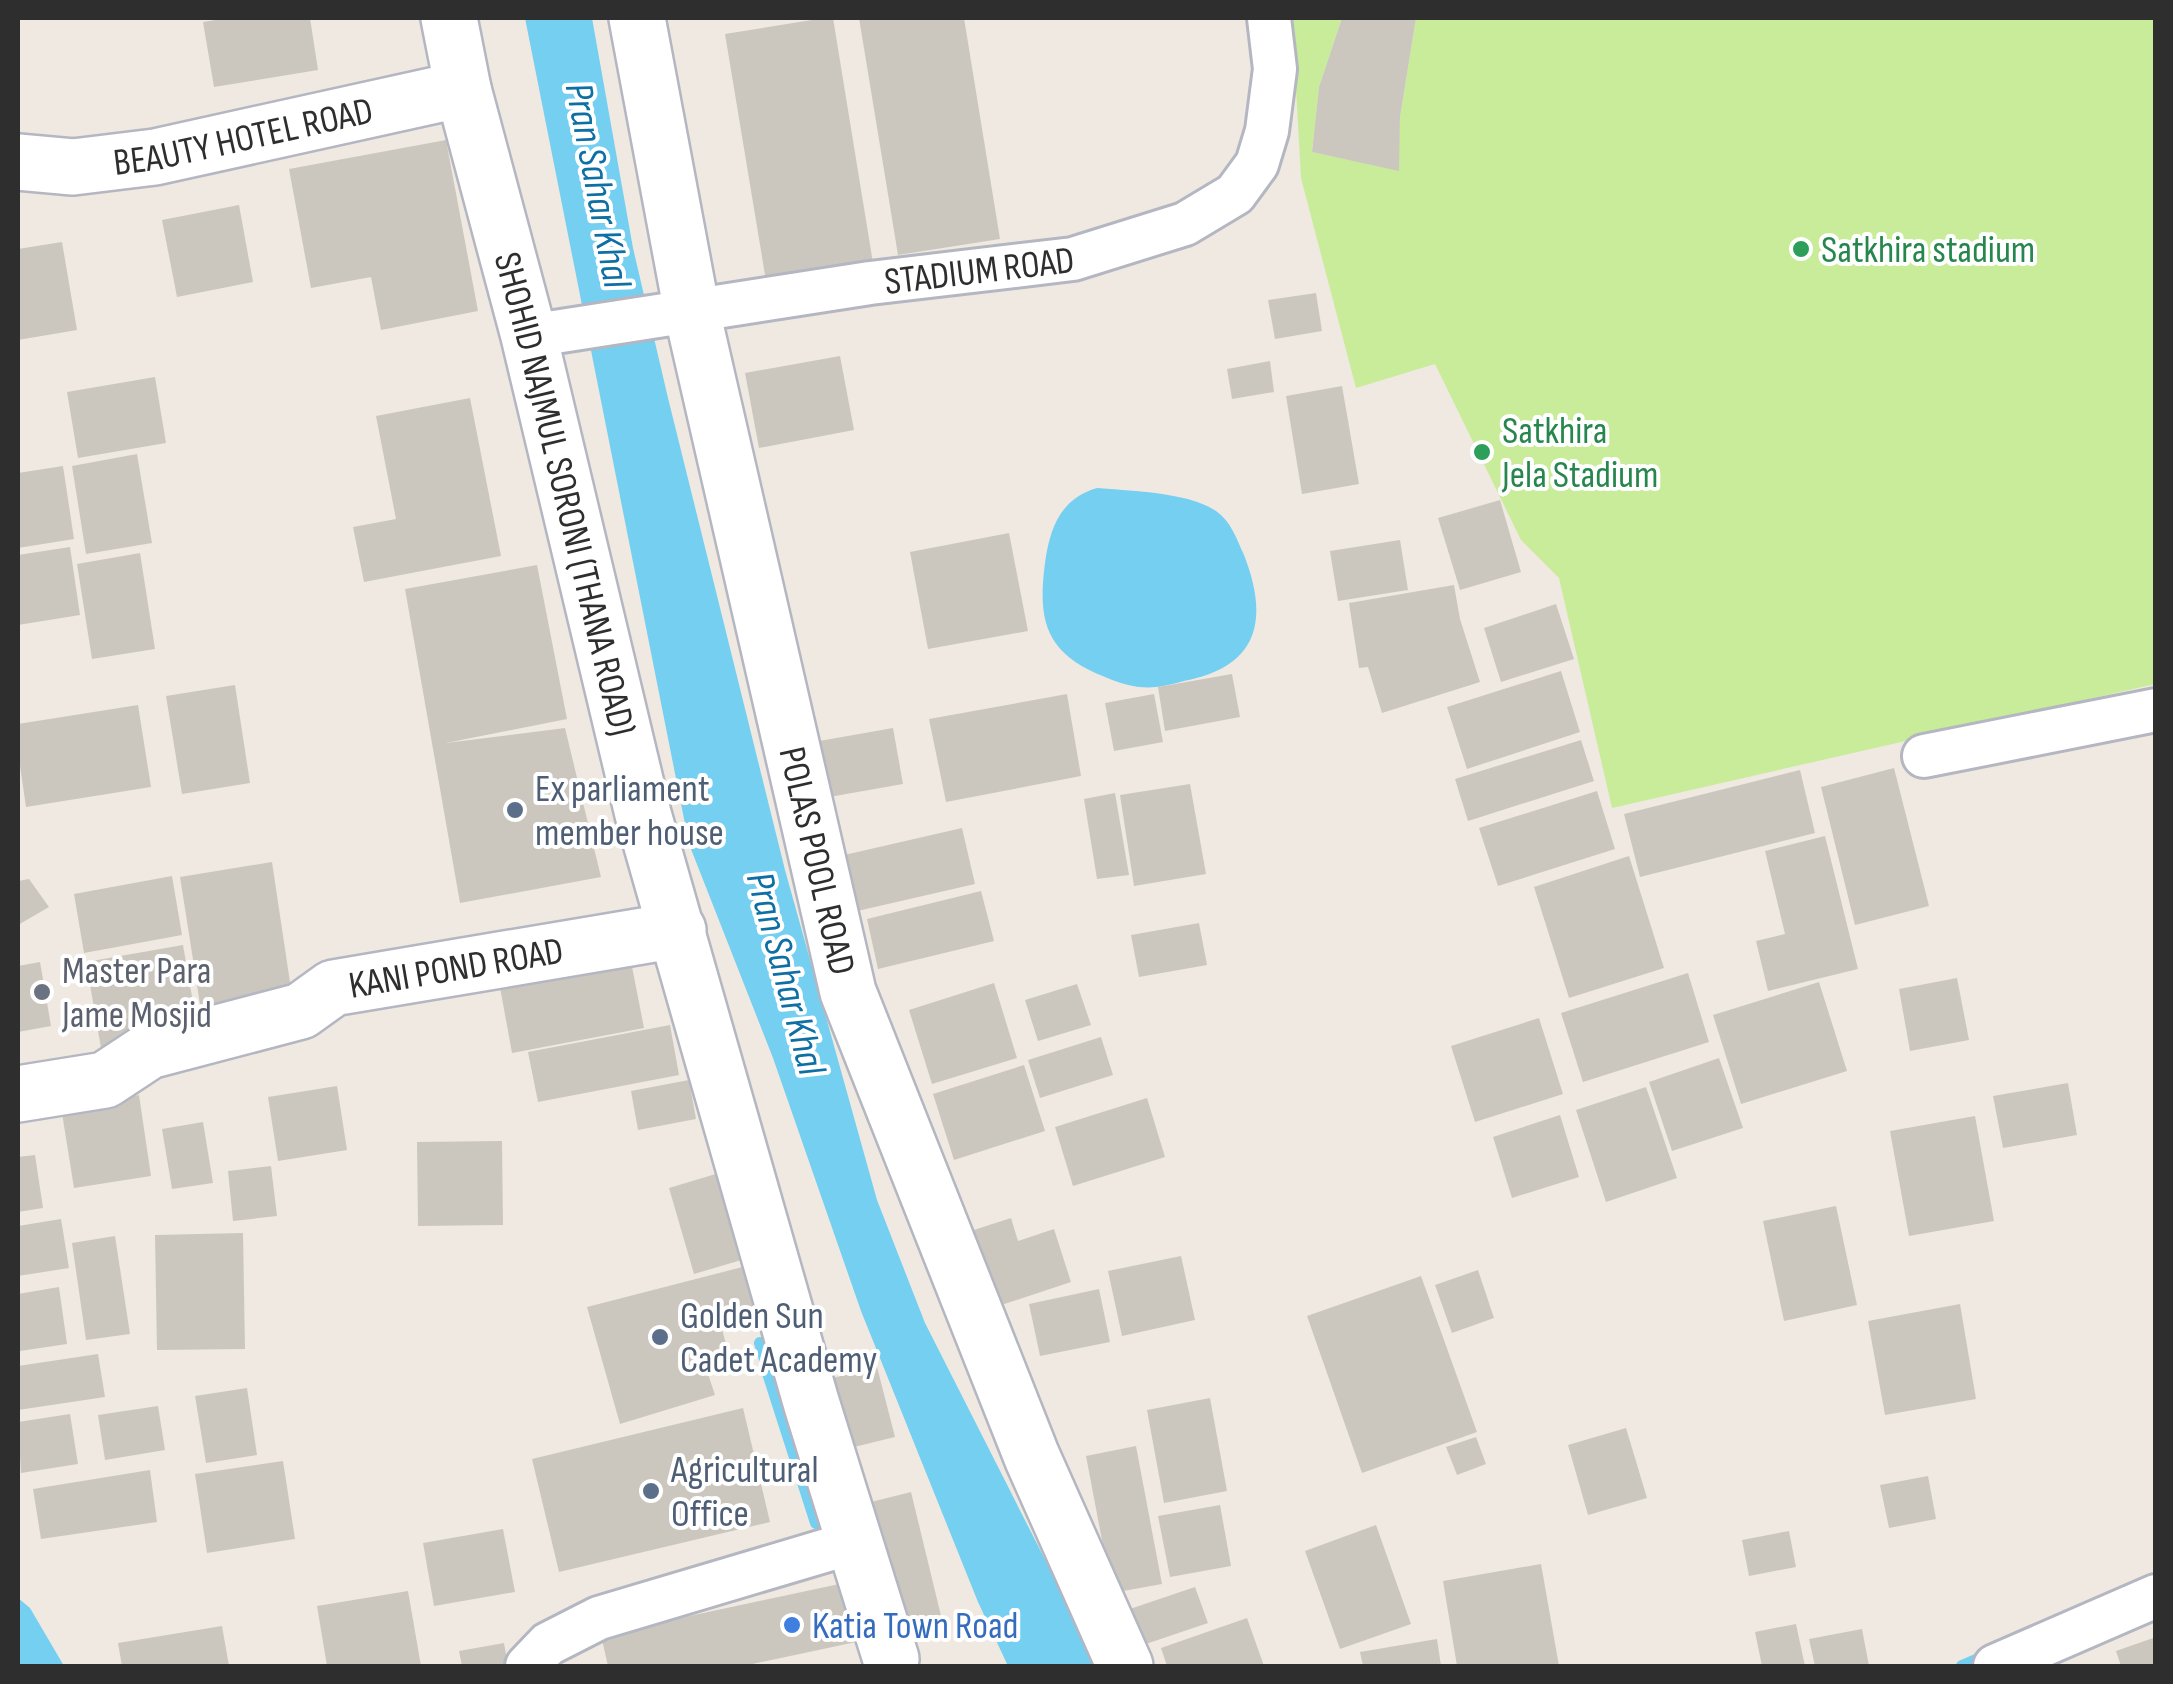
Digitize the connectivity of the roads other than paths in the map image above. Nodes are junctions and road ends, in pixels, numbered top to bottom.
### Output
1 (449, 18) edge
2 (637, 18) edge
3 (1268, 18) edge
4 (463, 89) junction
5 (18, 162) edge
6 (692, 312) junction
7 (529, 336) junction
8 (2156, 710) edge
9 (1924, 756) dead end
10 (678, 930) junction
11 (18, 1094) edge
12 (854, 1542) junction
13 (2156, 1596) edge
14 (891, 1664) edge
15 (527, 1666) edge
16 (1124, 1666) edge
17 (1995, 1666) edge

1 - 4 street, SHOHID NAJMUL SORONI (THANA ROAD)
2 - 6 street, POLAS POOL ROAD
3 - 6 street, STADIUM ROAD
4 - 5 street, BEAUTY HOTEL ROAD
4 - 7 street, SHOHID NAJMUL SORONI (THANA ROAD)
6 - 7 street, STADIUM ROAD
6 - 16 street, POLAS POOL ROAD
7 - 10 street, SHOHID NAJMUL SORONI (THANA ROAD)
8 - 9 street
10 - 11 street, KANI POND ROAD
10 - 12 street, SHOHID NAJMUL SORONI (THANA ROAD)
12 - 14 street, SHOHID NAJMUL SORONI (THANA ROAD)
12 - 15 street
13 - 17 street

